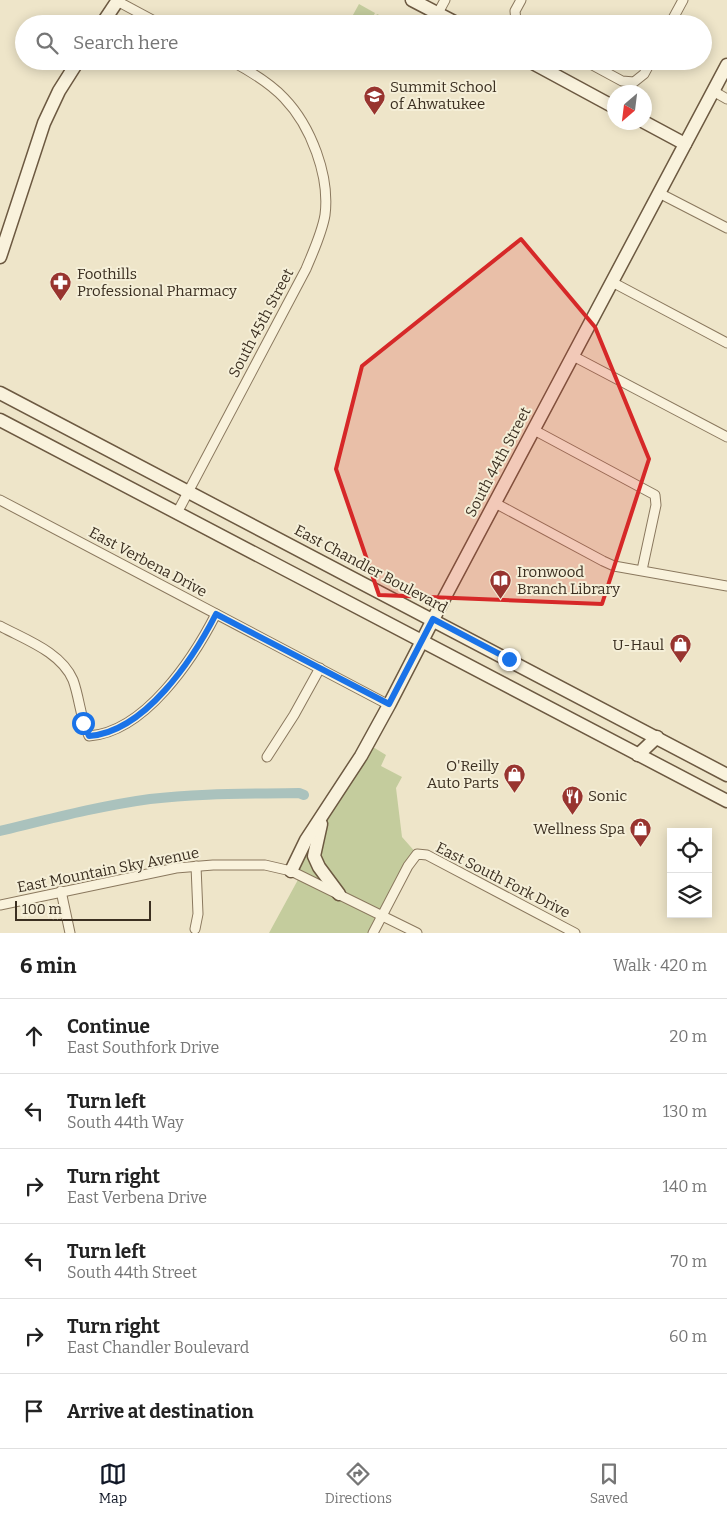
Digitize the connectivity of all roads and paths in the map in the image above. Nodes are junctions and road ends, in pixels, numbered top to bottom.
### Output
1 (412, 0) edge
2 (445, 0) edge
3 (522, 0) edge
4 (118, 1) edge
5 (681, 1) edge
6 (438, 13) junction
7 (108, 15) edge
8 (144, 15) edge
9 (442, 15) edge
10 (516, 15) edge
11 (674, 15) edge
12 (727, 65) edge
13 (72, 70) edge
14 (247, 70) edge
15 (546, 70) edge
16 (602, 70) edge
17 (646, 70) edge
18 (713, 91) junction
19 (727, 99) edge
20 (607, 102) edge
21 (652, 126) edge
22 (685, 144) junction
23 (659, 193) junction
24 (727, 228) edge
25 (0, 257) edge
26 (612, 282) junction
27 (727, 343) edge
28 (573, 356) junction
29 (0, 393) edge
30 (0, 420) edge
31 (534, 430) junction
32 (727, 437) edge
33 (188, 492) junction
34 (0, 500) edge
35 (495, 503) junction
36 (177, 513) junction
37 (642, 570) junction
38 (727, 583) edge
39 (216, 614) junction
40 (433, 619) junction
41 (0, 626) edge
42 (422, 641) junction
43 (320, 668) junction
44 (389, 704) junction
45 (656, 737) junction
46 (638, 755) junction
47 (267, 757) dead end
48 (727, 775) edge
49 (727, 801) edge
50 (324, 812) junction
51 (196, 866) junction
52 (291, 871) junction
53 (61, 891) junction
54 (339, 894) junction
55 (0, 905) edge
56 (382, 916) junction
57 (195, 929) dead end
58 (70, 933) edge
59 (372, 933) edge
60 (417, 933) edge
61 (575, 933) edge

1 - 6 main road
2 - 6 street
3 - 10 street
4 - 7 main road
4 - 8 street
5 - 11 street
6 - 9 main road
12 - 18 main road, South 44th Street
13 - 25 main road
14 - 33 street, South 45th Street
15 - 20 main road
16 - 17 street
18 - 19 street
18 - 22 main road, South 44th Street
21 - 22 main road
22 - 23 main road, South 44th Street
23 - 24 street
23 - 26 main road, South 44th Street
26 - 27 street
26 - 28 main road, South 44th Street
28 - 31 main road, South 44th Street
28 - 32 street
29 - 33 main road, East Chandler Boulevard
30 - 36 main road
31 - 35 main road, South 44th Street
31 - 37 street
33 - 36 street, South 45th Street
33 - 40 main road, East Chandler Boulevard
34 - 39 street, East Verbena Drive
35 - 37 street
35 - 40 main road, South 44th Street
36 - 42 main road
37 - 38 street
39 - 41 street
39 - 43 street, East Verbena Drive
40 - 42 main road, South 44th Street
40 - 45 main road, East Chandler Boulevard
42 - 44 main road, South 44th Street
42 - 46 main road
43 - 44 street, East Verbena Drive
43 - 47 street
44 - 50 main road, South 44th Street
45 - 46 main road
45 - 48 main road, East Chandler Boulevard
46 - 49 main road
50 - 52 main road, South 44th Street
50 - 54 main road
51 - 52 street, East Mountain Sky Avenue
51 - 53 street, East Mountain Sky Avenue
51 - 57 street
52 - 54 street, East Mountain Sky Avenue
53 - 55 street, East Mountain Sky Avenue
53 - 58 street
54 - 56 street, East Mountain Sky Avenue
56 - 59 street
56 - 60 street, East Mountain Sky Avenue
56 - 61 street, East South Fork Drive

